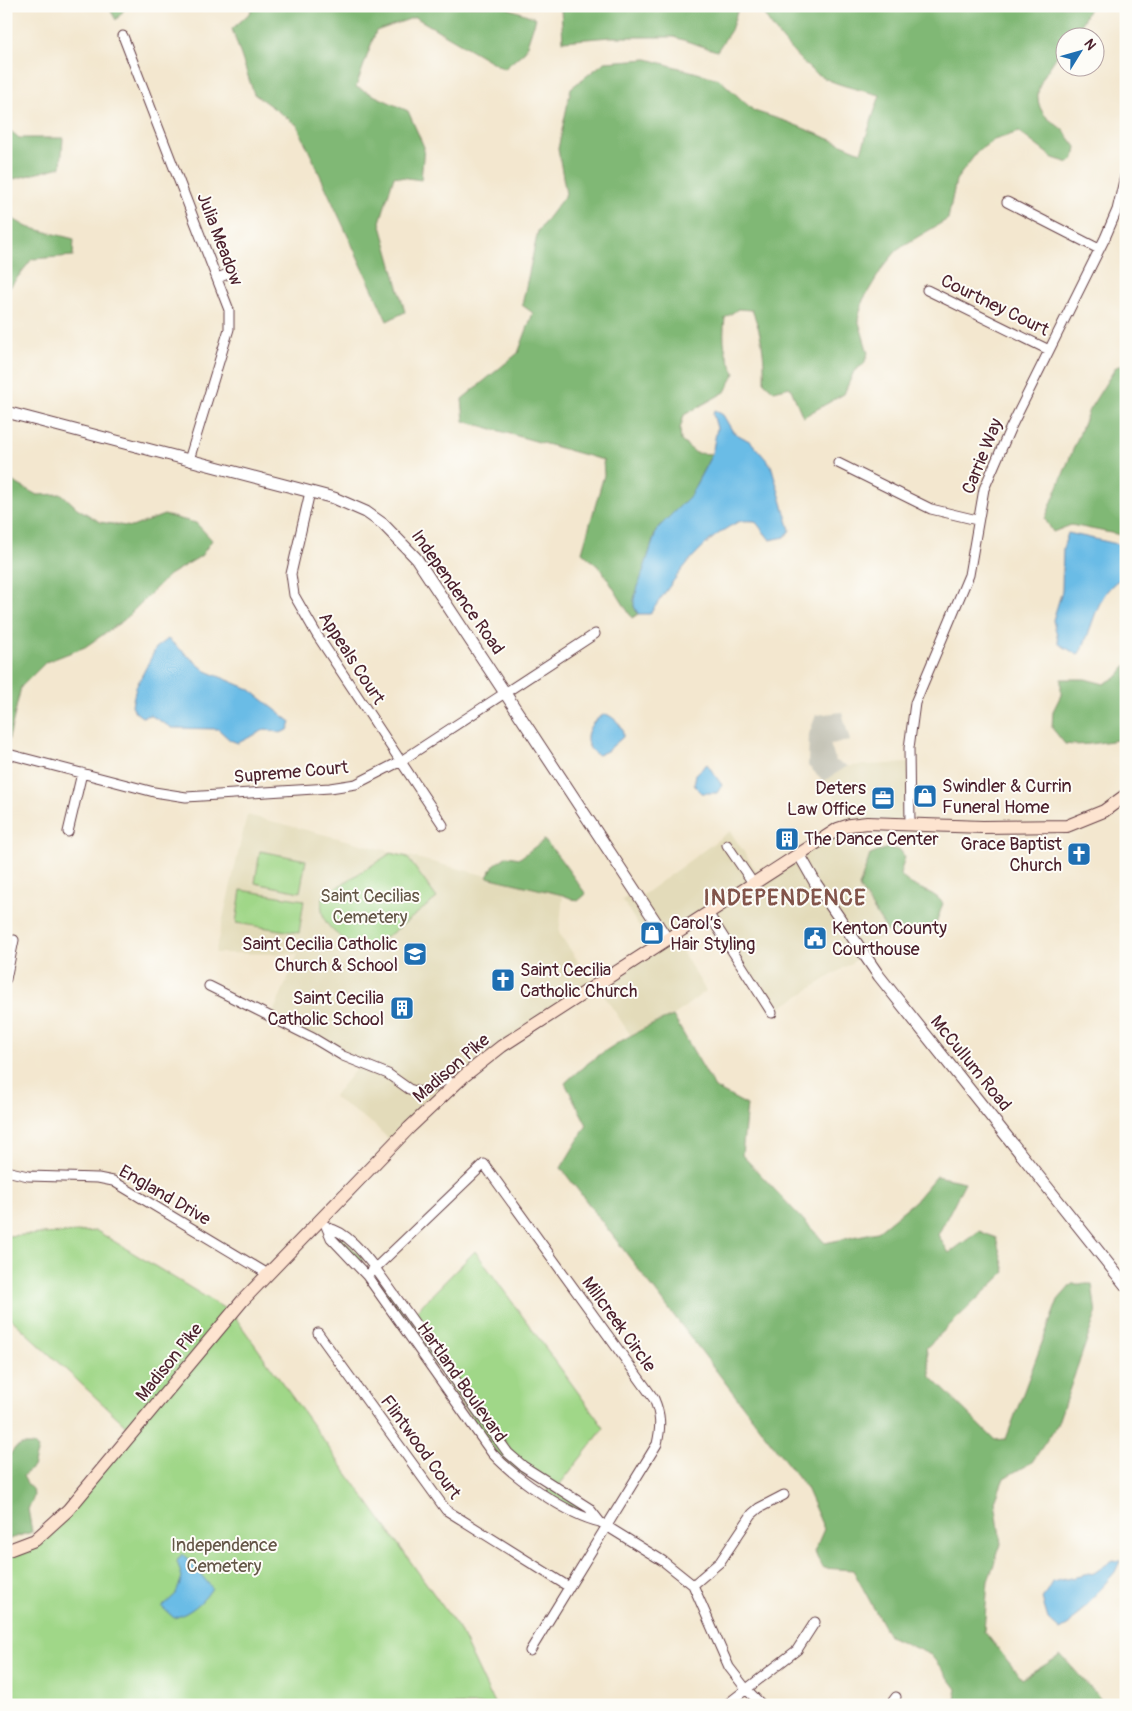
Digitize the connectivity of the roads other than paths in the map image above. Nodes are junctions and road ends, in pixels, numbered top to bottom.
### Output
1 (123, 36) dead end
2 (1126, 172) edge
3 (1007, 202) dead end
4 (1099, 249) junction
5 (232, 272) dead end
6 (218, 278) junction
7 (927, 290) dead end
8 (1049, 350) junction
9 (6, 412) edge
10 (189, 460) junction
11 (838, 463) dead end
12 (310, 492) junction
13 (977, 520) junction
14 (596, 634) dead end
15 (506, 692) junction
16 (12, 755) dead end
17 (400, 761) junction
18 (82, 773) junction
19 (1126, 796) edge
20 (910, 824) junction
21 (443, 825) dead end
22 (68, 832) dead end
23 (727, 845) dead end
24 (799, 854) junction
25 (753, 884) junction
26 (708, 913) junction
27 (667, 939) junction
28 (14, 940) dead end
29 (6, 979) edge
30 (209, 986) dead end
31 (772, 1013) dead end
32 (453, 1086) junction
33 (6, 1171) edge
34 (324, 1224) junction
35 (375, 1268) junction
36 (268, 1274) junction
37 (367, 1276) junction
38 (1126, 1286) edge
39 (318, 1334) dead end
40 (784, 1495) dead end
41 (603, 1524) junction
42 (6, 1551) edge
43 (693, 1584) junction
44 (569, 1588) junction
45 (815, 1622) dead end
46 (530, 1651) dead end
47 (746, 1689) junction
48 (726, 1705) edge
49 (762, 1705) edge

1 - 6 street, Julia Meadow
2 - 4 street, Carrie Way
3 - 4 street
4 - 8 street, Carrie Way
5 - 6 street
6 - 10 street, Julia Meadow
7 - 8 street, Courtney Court
8 - 13 street, Carrie Way
9 - 10 street, Independence Road
10 - 12 street, Independence Road
11 - 13 street
12 - 15 street, Independence Road
12 - 17 street, Appeals Court
13 - 20 street, Carrie Way
14 - 15 street, Supreme Court
15 - 17 street, Supreme Court
15 - 27 street, Independence Road
16 - 18 street, Supreme Court
17 - 18 street, Supreme Court
17 - 21 street, Appeals Court
18 - 22 street
19 - 20 main road, Madison Pike
20 - 24 main road, Madison Pike
23 - 25 street
24 - 25 main road, Madison Pike
24 - 38 street, McCullum Road
25 - 26 main road, Madison Pike
26 - 27 main road, Madison Pike
26 - 31 street
27 - 32 main road, Madison Pike
28 - 29 street
30 - 32 street
32 - 34 main road, Madison Pike
33 - 36 street, England Drive
34 - 35 street, Hartland Boulevard
34 - 36 main road, Madison Pike
34 - 37 street, Hartland Boulevard
35 - 37 street, Millcreek Circle
35 - 41 street, Hartland Boulevard
35 - 41 street, Millcreek Circle
36 - 42 main road, Madison Pike
37 - 41 street, Hartland Boulevard
39 - 44 street, Flintwood Court
40 - 43 street
41 - 43 street, Hartland Boulevard
41 - 44 street, Millcreek Circle
43 - 47 street, Hartland Boulevard
44 - 46 street, Millcreek Circle
45 - 47 street
47 - 48 street
47 - 49 street, Hartland Boulevard

